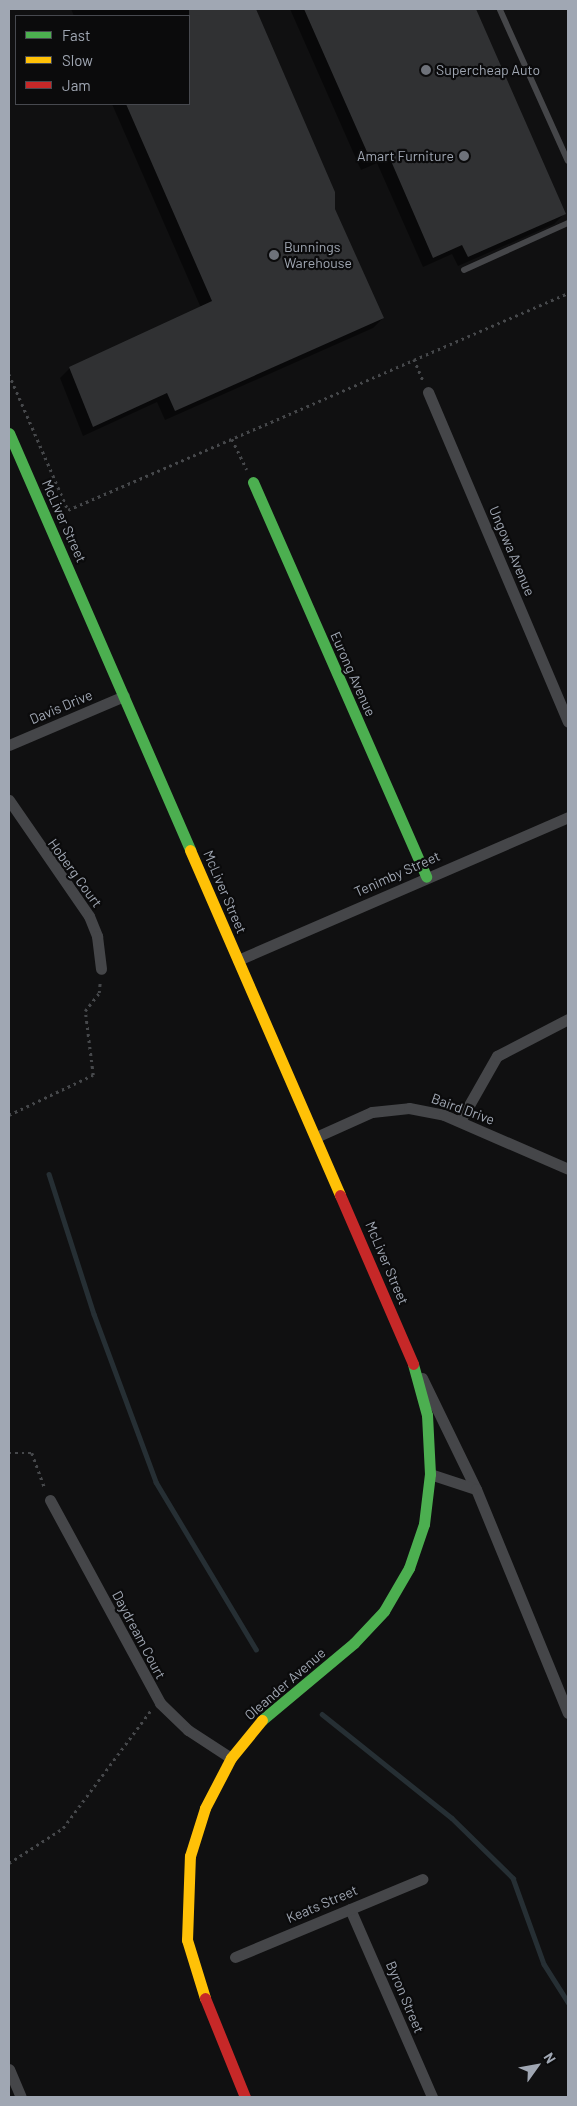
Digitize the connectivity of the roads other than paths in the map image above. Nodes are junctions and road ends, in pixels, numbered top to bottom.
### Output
1 (500, 9) edge
2 (568, 160) edge
3 (568, 223) edge
4 (464, 270) dead end
5 (428, 392) road end
6 (9, 433) edge
7 (253, 482) road end
8 (124, 696) junction
9 (568, 722) edge
10 (9, 745) edge
11 (9, 800) edge
12 (568, 817) edge
13 (426, 877) junction
14 (238, 960) junction
15 (101, 969) road end
16 (568, 1019) edge
17 (460, 1121) junction
18 (316, 1137) junction
19 (568, 1169) edge
20 (413, 1363) junction
21 (430, 1474) junction
22 (476, 1489) junction
23 (50, 1500) road end
24 (568, 1713) edge
25 (231, 1758) junction
26 (422, 1879) dead end
27 (350, 1909) junction
28 (235, 1957) dead end
29 (9, 2069) edge
30 (21, 2097) edge
31 (245, 2097) edge
32 (432, 2097) edge

1 - 2 lane
3 - 4 lane
5 - 9 street, Ungowa Avenue
6 - 8 street, McLiver Street
7 - 13 street, Eurong Avenue
8 - 10 street, Davis Drive
8 - 14 street, McLiver Street
11 - 15 street, Hoberg Court
12 - 13 street, Tenimby Street
13 - 14 street, Tenimby Street
14 - 18 street, McLiver Street
16 - 17 street
17 - 18 street, Baird Drive
17 - 19 street, Baird Drive
18 - 20 street, McLiver Street
20 - 21 street, McLiver Street
20 - 22 street, McLiver Street
21 - 22 street
21 - 25 street, Oleander Avenue
22 - 24 street, McLiver Street
23 - 25 street, Daydream Court
25 - 31 street, Oleander Avenue
26 - 27 street, Keats Street
27 - 28 street, Keats Street
27 - 32 street, Byron Street
29 - 30 street

